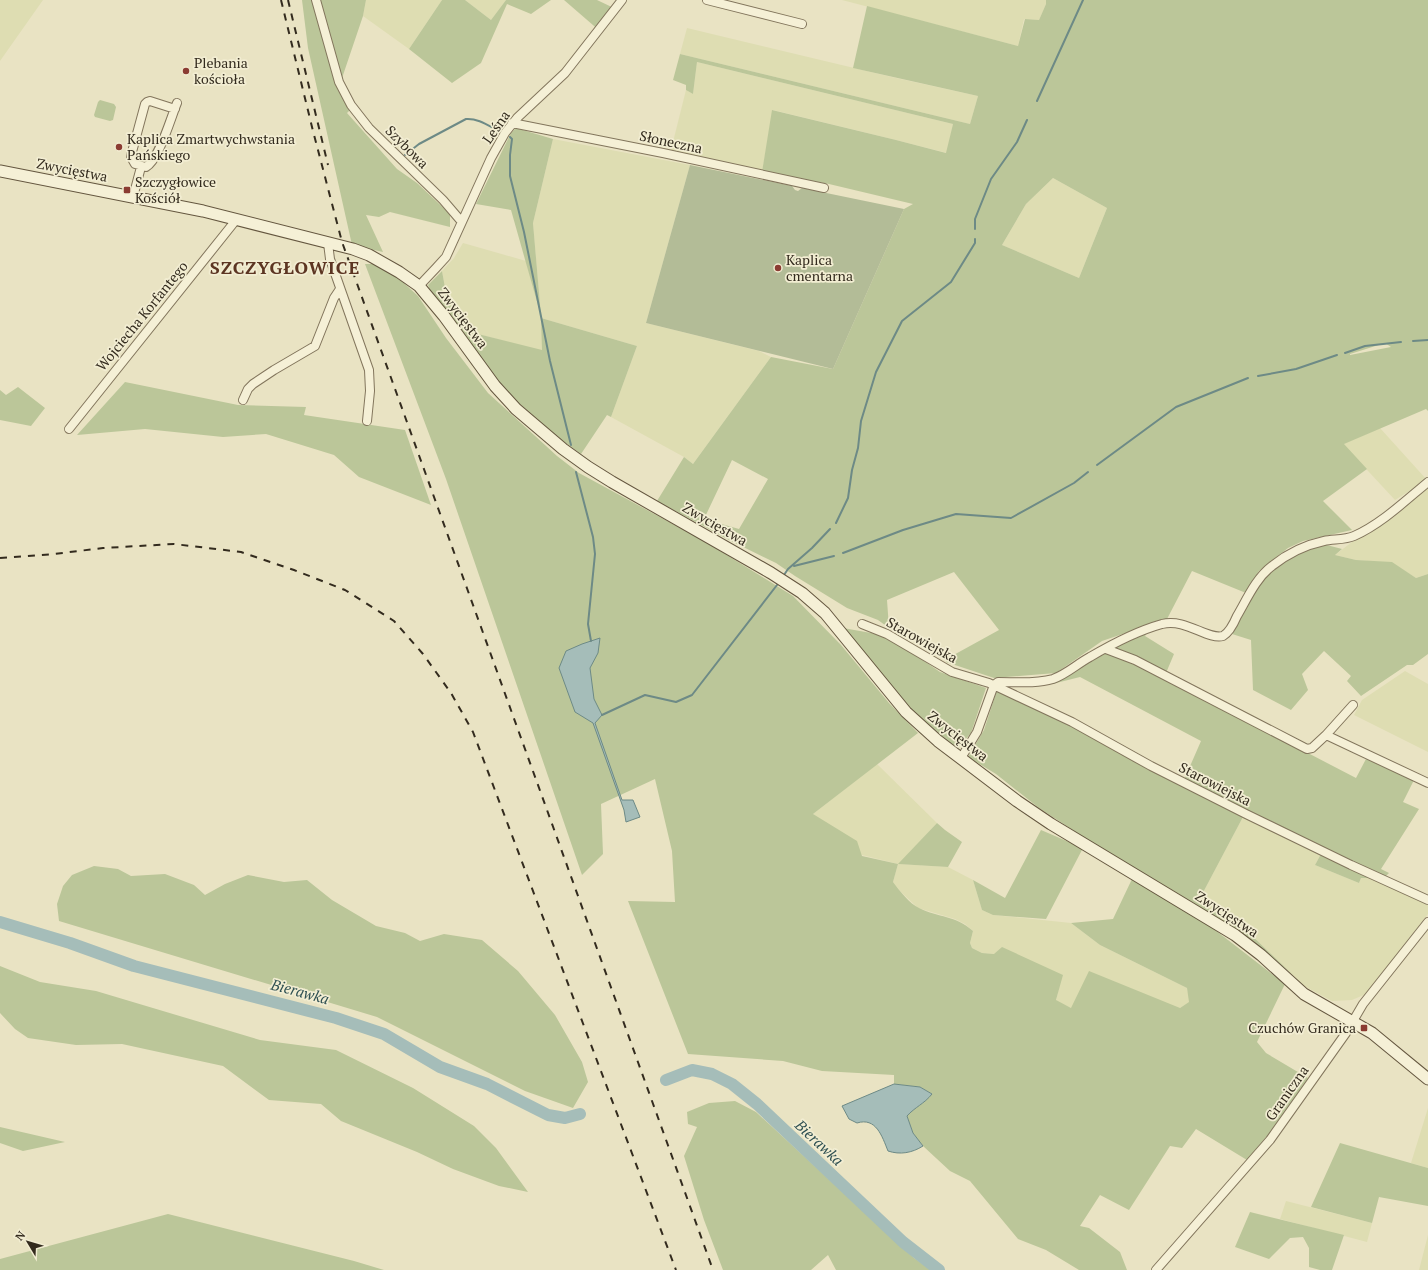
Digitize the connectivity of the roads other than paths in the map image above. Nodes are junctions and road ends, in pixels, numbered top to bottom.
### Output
1 (316, 0) edge
2 (622, 0) edge
3 (707, 0) edge
4 (802, 24) dead end
5 (512, 123) junction
6 (141, 166) junction
7 (0, 172) edge
8 (824, 188) dead end
9 (133, 197) junction
10 (236, 220) junction
11 (461, 222) junction
12 (328, 243) junction
13 (419, 286) junction
14 (340, 289) junction
15 (243, 400) dead end
16 (367, 422) dead end
17 (69, 429) dead end
18 (1428, 482) edge
19 (862, 624) dead end
20 (1106, 649) junction
21 (994, 685) junction
22 (1353, 705) dead end
23 (1326, 735) junction
24 (960, 758) junction
25 (1428, 783) edge
26 (1428, 900) edge
27 (1428, 922) edge
28 (1352, 1021) junction
29 (1428, 1079) edge
30 (1156, 1270) edge

1 - 11 street, Szybowa
2 - 5 street, Leśna
3 - 4 street
5 - 8 street, Słoneczna
5 - 11 street, Leśna
6 - 6 street
6 - 9 street
7 - 9 main road, Zwycięstwa
9 - 10 main road, Zwycięstwa
10 - 12 main road, Zwycięstwa
10 - 17 street, Wojciecha Korfantego
11 - 13 street, Leśna
12 - 13 main road, Zwycięstwa
12 - 14 street
13 - 24 main road, Zwycięstwa
14 - 15 street
14 - 16 street
18 - 20 street, Starowiejska
19 - 21 street, Starowiejska
20 - 21 street, Starowiejska
20 - 23 street
21 - 24 street
21 - 26 street, Starowiejska
22 - 23 street
23 - 25 street
24 - 28 main road, Zwycięstwa
27 - 28 street, Graniczna
28 - 29 main road, Zwycięstwa
28 - 30 street, Graniczna

